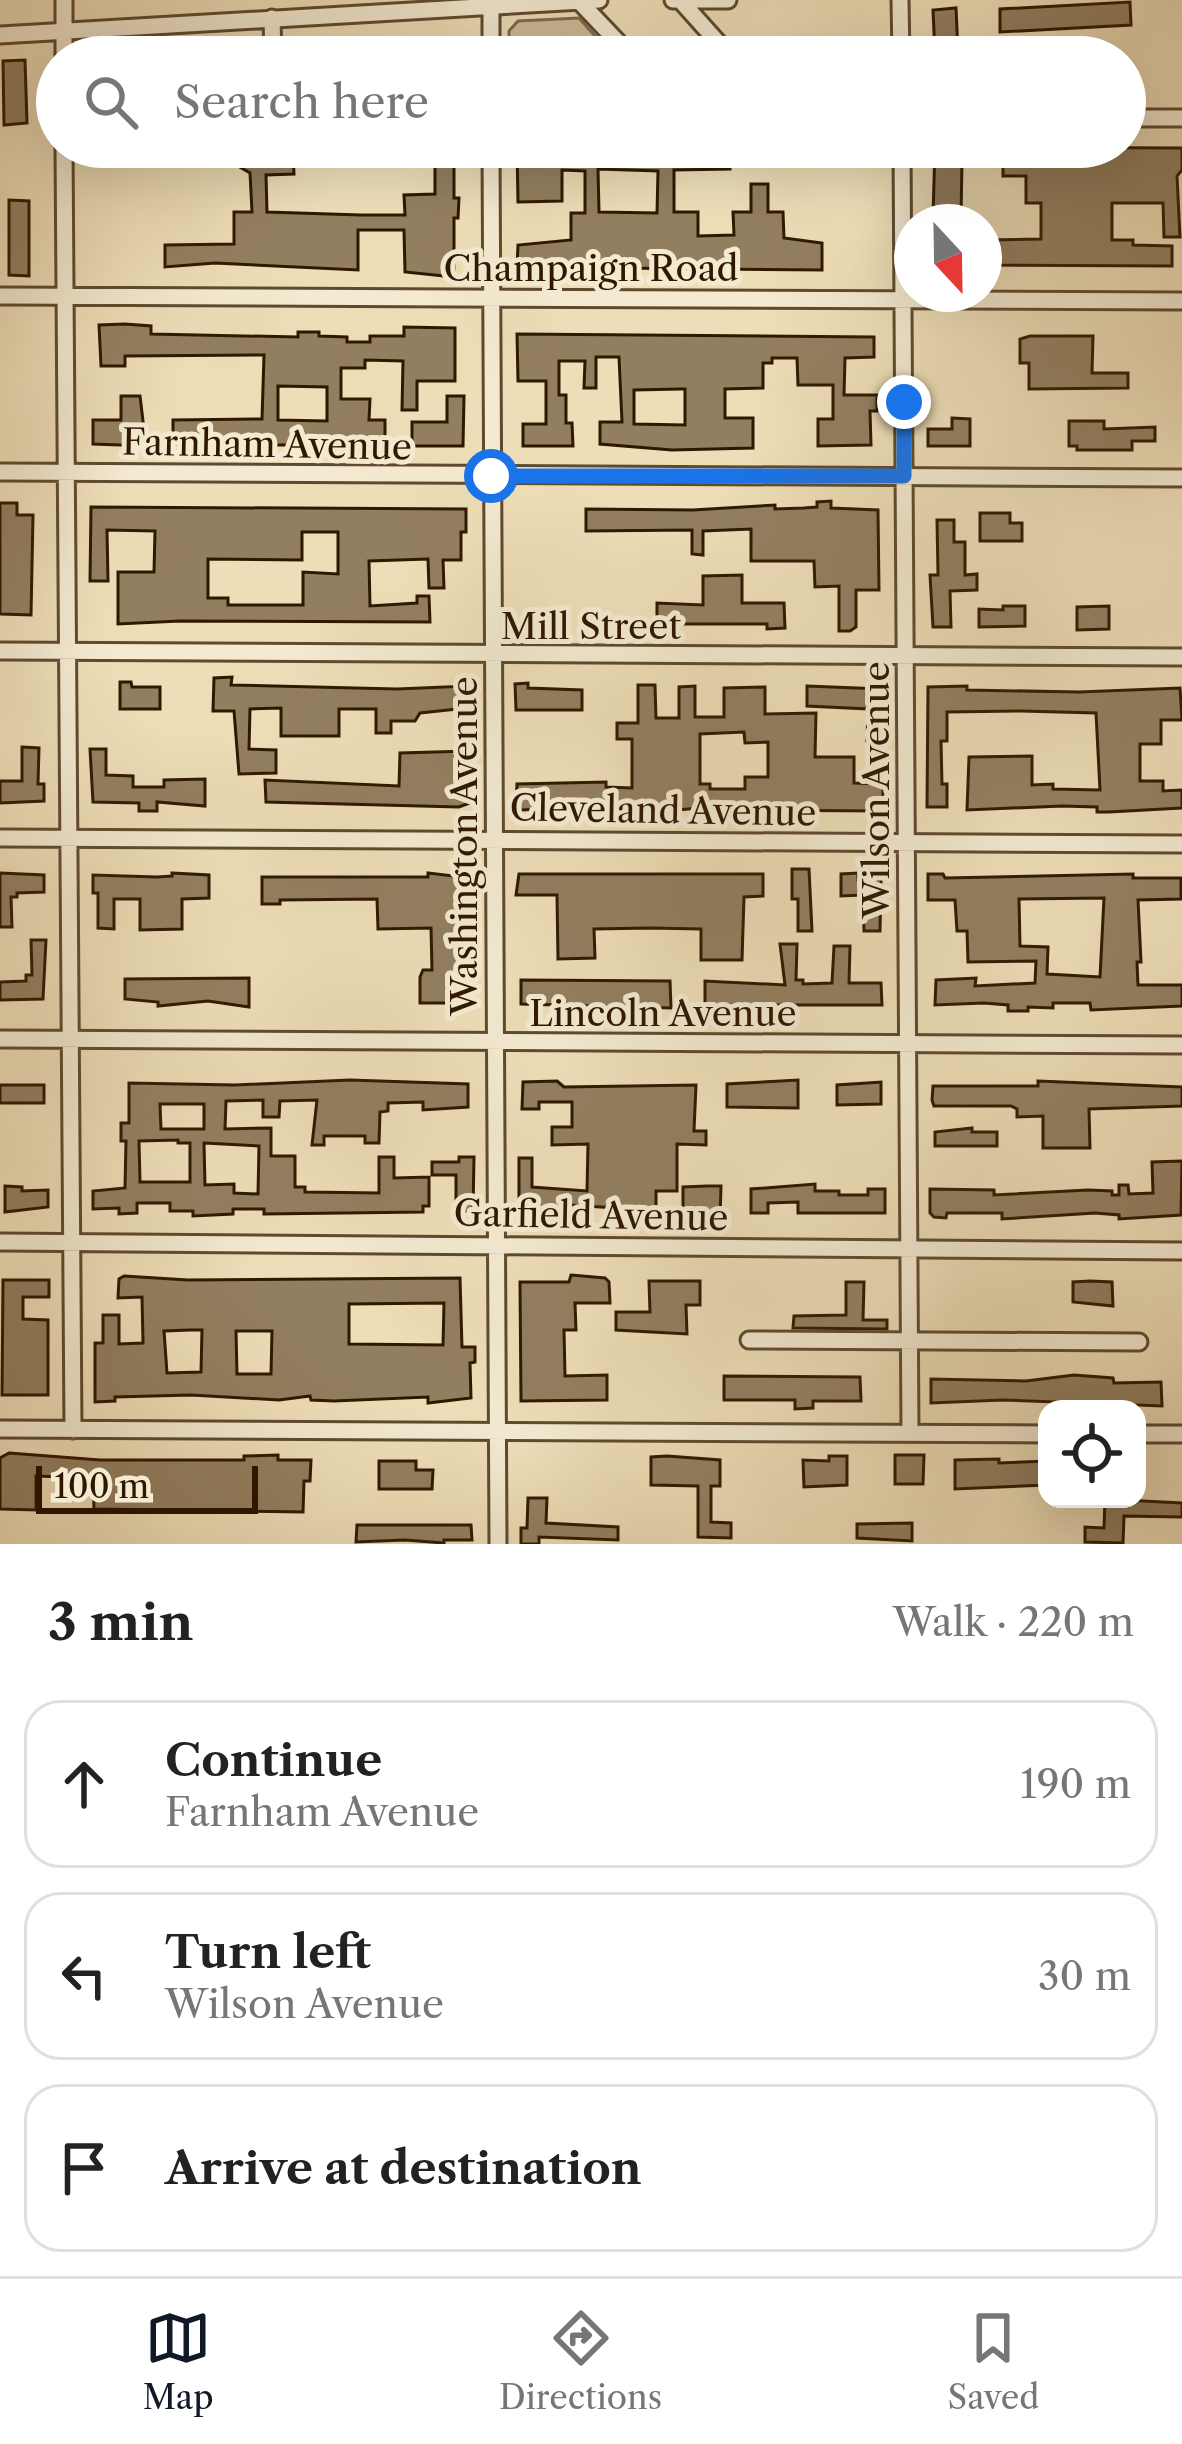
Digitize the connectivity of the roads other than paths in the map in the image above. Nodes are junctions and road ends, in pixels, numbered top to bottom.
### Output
1 (64, 0) edge
2 (579, 0) edge
3 (599, 0) edge
4 (670, 0) edge
5 (680, 0) edge
6 (728, 0) edge
7 (900, 0) edge
8 (491, 5) junction
9 (272, 18) junction
10 (64, 31) junction
11 (0, 35) edge
12 (64, 36) edge
13 (273, 36) edge
14 (491, 36) edge
15 (612, 36) edge
16 (712, 36) edge
17 (901, 36) edge
18 (1146, 118) edge
19 (1182, 118) edge
20 (64, 168) edge
21 (491, 168) edge
22 (902, 168) edge
23 (902, 204) edge
24 (0, 296) edge
25 (65, 296) junction
26 (491, 298) junction
27 (894, 300) edge
28 (1002, 300) edge
29 (1182, 301) edge
30 (903, 312) edge
31 (0, 472) edge
32 (67, 472) junction
33 (491, 476) junction
34 (904, 476) junction
35 (1182, 478) edge
36 (0, 651) edge
37 (68, 652) junction
38 (493, 656) junction
39 (906, 656) junction
40 (1182, 657) edge
41 (0, 838) edge
42 (69, 838) junction
43 (495, 838) junction
44 (906, 842) junction
45 (1182, 844) edge
46 (0, 1039) edge
47 (70, 1040) junction
48 (496, 1043) junction
49 (908, 1043) junction
50 (1182, 1045) edge
51 (0, 1242) edge
52 (70, 1243) junction
53 (497, 1243) junction
54 (908, 1249) junction
55 (1182, 1251) edge
56 (749, 1340) dead end
57 (910, 1341) junction
58 (1139, 1342) dead end
59 (0, 1429) edge
60 (73, 1430) junction
61 (499, 1431) junction
62 (910, 1433) junction
63 (1038, 1434) edge
64 (1146, 1434) edge
65 (1182, 1434) edge
66 (498, 1544) edge

1 - 10 street
2 - 3 street
2 - 8 street
2 - 15 street
4 - 5 street
5 - 6 street
5 - 16 street
7 - 17 street
8 - 9 street
8 - 14 street
9 - 10 street
9 - 13 street
10 - 11 street
10 - 12 street
18 - 19 street
20 - 25 street
21 - 26 street, Washington Avenue
22 - 23 street, Wilson Avenue
24 - 25 street, Champaign Road
25 - 26 street, Champaign Road
25 - 32 street
26 - 27 street, Champaign Road
26 - 33 street, Washington Avenue
28 - 29 street, Champaign Road
30 - 34 street, Wilson Avenue
31 - 32 street, Farnham Avenue
32 - 33 street, Farnham Avenue
32 - 37 street
33 - 34 street, Farnham Avenue
33 - 38 street, Washington Avenue
34 - 35 street, Farnham Avenue
34 - 39 street, Wilson Avenue
36 - 37 street, Mill Street
37 - 38 street, Mill Street
37 - 42 street
38 - 39 street, Mill Street
38 - 43 street, Washington Avenue
39 - 40 street, Mill Street
39 - 44 street, Wilson Avenue
41 - 42 street, Cleveland Avenue
42 - 43 street, Cleveland Avenue
42 - 47 street
43 - 44 street, Cleveland Avenue
43 - 48 street, Washington Avenue
44 - 45 street, Cleveland Avenue
44 - 49 street, Wilson Avenue
46 - 47 street, Lincoln Avenue
47 - 48 street, Lincoln Avenue
47 - 52 street
48 - 49 street, Lincoln Avenue
48 - 53 street, Washington Avenue
49 - 50 street, Lincoln Avenue
49 - 54 street, Wilson Avenue
51 - 52 street, Garfield Avenue
52 - 53 street, Garfield Avenue
52 - 60 street
53 - 54 street, Garfield Avenue
53 - 61 street, Washington Avenue
54 - 55 street, Garfield Avenue
54 - 57 street, Wilson Avenue
56 - 57 street
57 - 58 street
57 - 62 street, Wilson Avenue
59 - 60 street
60 - 61 street
61 - 62 street
61 - 66 street, Washington Avenue
62 - 63 street
64 - 65 street

